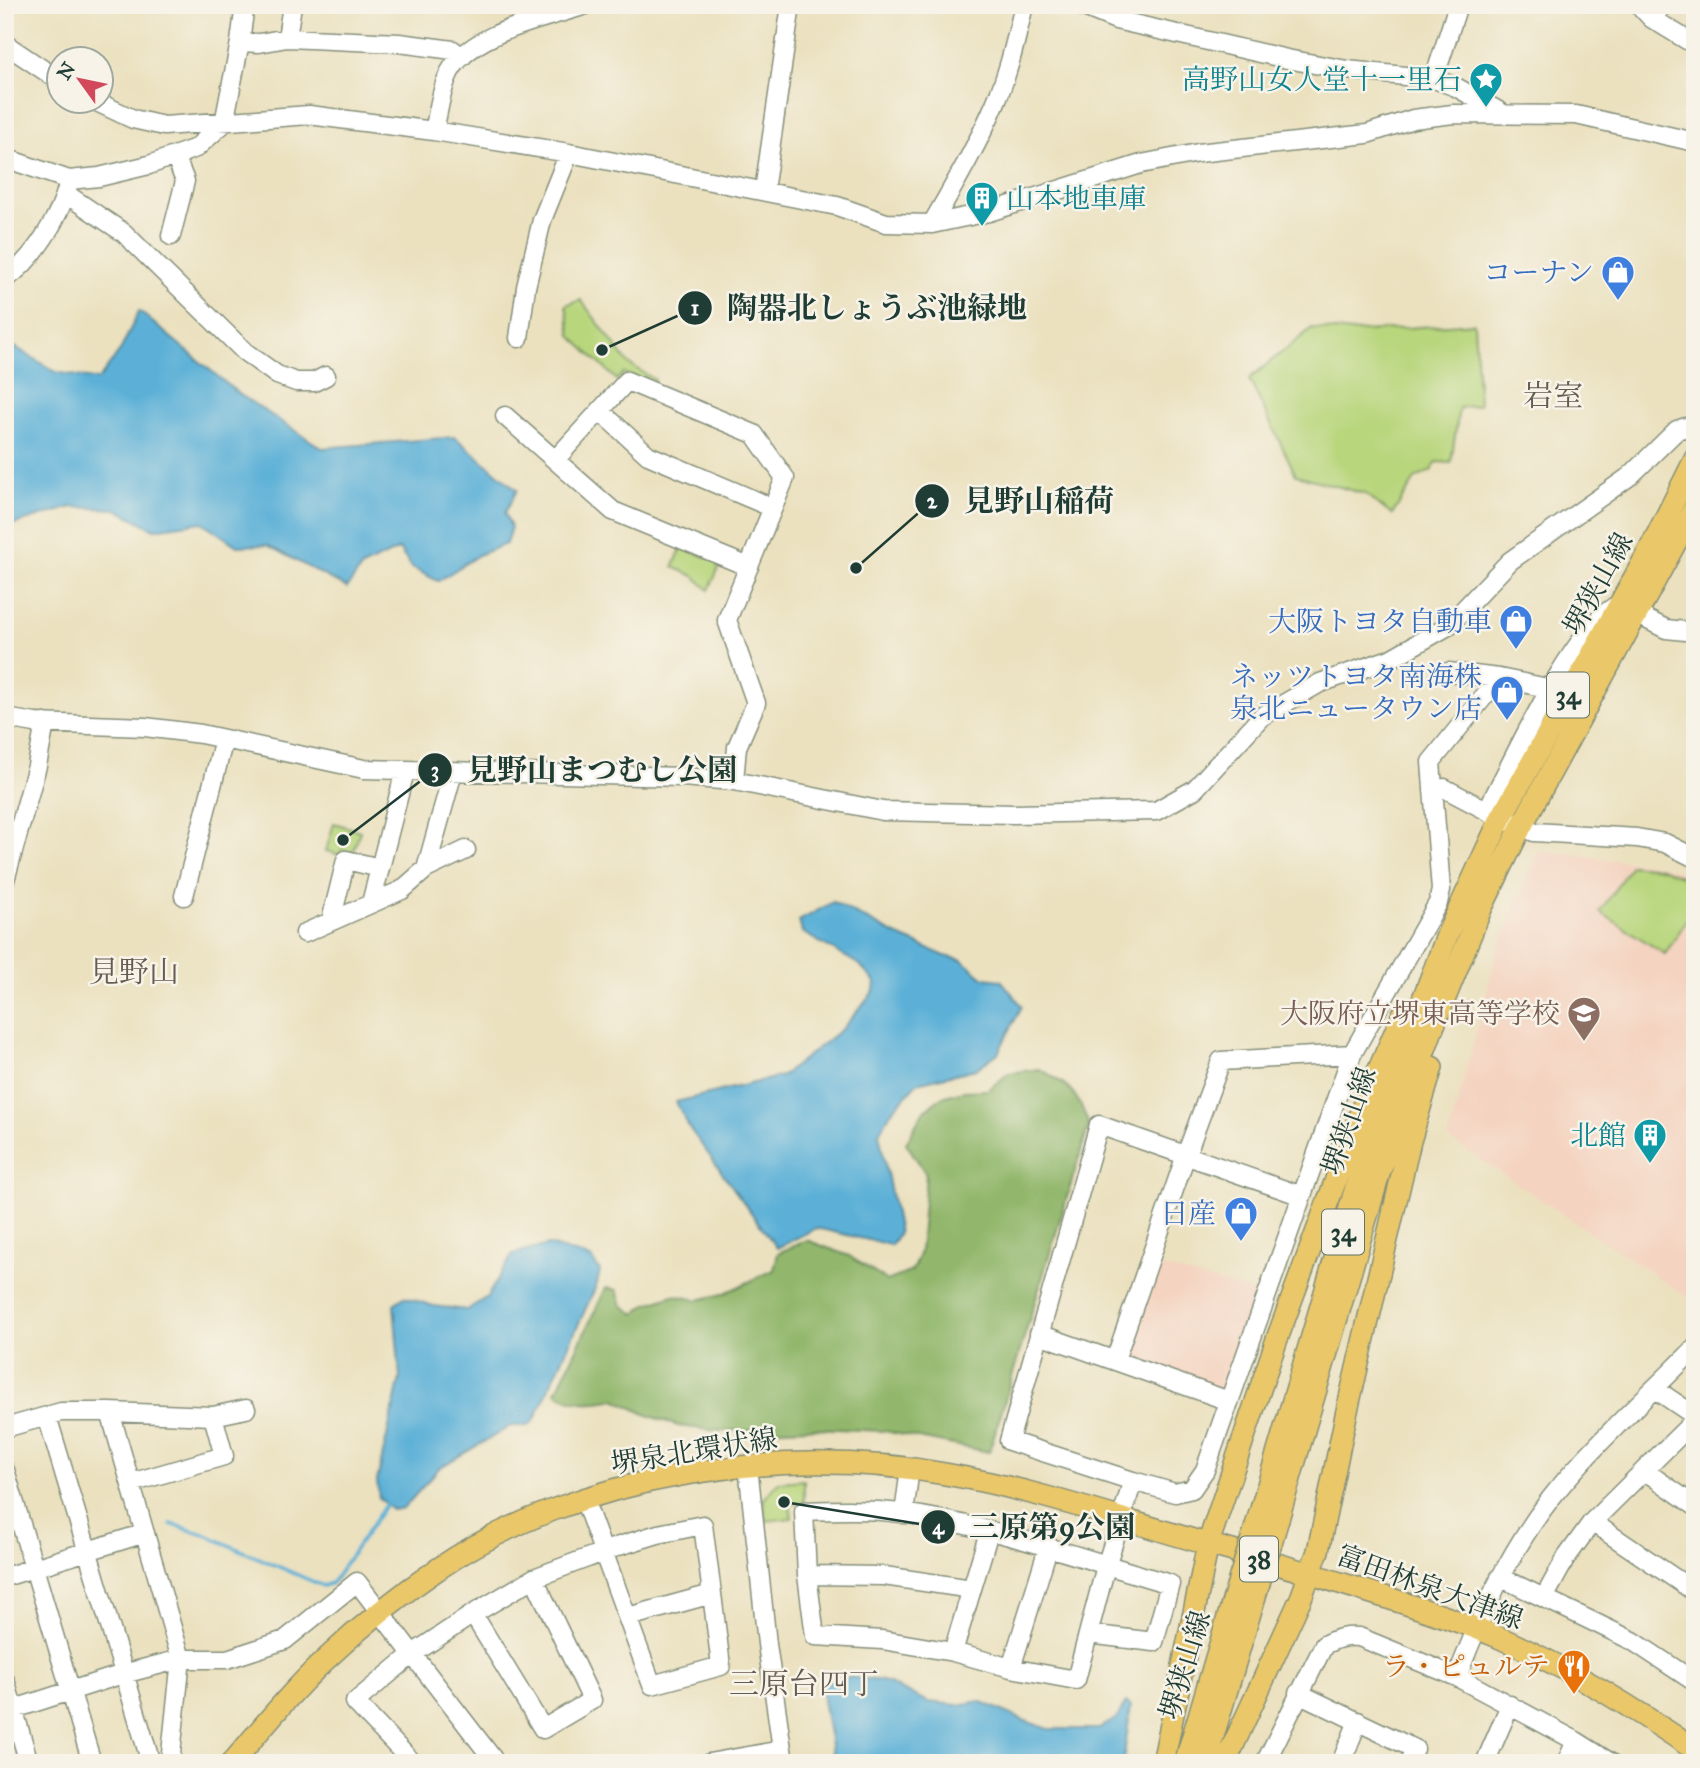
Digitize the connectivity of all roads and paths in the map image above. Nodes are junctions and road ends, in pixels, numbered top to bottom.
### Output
1 (245, 5) edge
2 (292, 5) edge
3 (586, 5) edge
4 (791, 5) edge
5 (1024, 5) edge
6 (1079, 5) edge
7 (1458, 5) edge
8 (1664, 5) edge
9 (1645, 12) edge
10 (287, 38) junction
11 (240, 41) junction
12 (5, 44) edge
13 (1695, 45) edge
14 (462, 57) junction
15 (46, 71) edge
16 (1434, 79) junction
17 (116, 111) edge
18 (1502, 113) junction
19 (224, 122) junction
20 (434, 131) junction
21 (1695, 142) edge
22 (569, 153) junction
23 (175, 156) junction
24 (5, 158) edge
25 (68, 187) junction
26 (764, 191) junction
27 (932, 224) junction
28 (171, 236) dead end
29 (5, 279) edge
30 (519, 338) dead end
31 (326, 376) dead end
32 (600, 411) junction
33 (505, 416) dead end
34 (1695, 432) edge
35 (1695, 459) edge
36 (555, 460) junction
37 (1695, 507) edge
38 (773, 508) junction
39 (748, 568) junction
40 (1627, 610) junction
41 (1695, 632) edge
42 (1448, 672) dead end
43 (1499, 678) junction
44 (1552, 689) junction
45 (5, 719) edge
46 (45, 723) junction
47 (224, 739) junction
48 (405, 771) junction
49 (453, 772) junction
50 (734, 781) junction
51 (1433, 790) junction
52 (1494, 814) junction
53 (1521, 827) junction
54 (466, 850) dead end
55 (1695, 858) edge
56 (380, 868) junction
57 (426, 869) junction
58 (5, 880) edge
59 (184, 896) dead end
60 (371, 903) junction
61 (331, 921) junction
62 (305, 933) dead end
63 (1448, 933) junction
64 (1467, 947) junction
65 (1352, 1054) junction
66 (1186, 1155) junction
67 (1302, 1196) junction
68 (1039, 1334) junction
69 (1695, 1348) edge
70 (1115, 1360) junction
71 (1655, 1388) junction
72 (1229, 1401) junction
73 (246, 1409) dead end
74 (110, 1412) junction
75 (47, 1416) junction
76 (213, 1416) junction
77 (1695, 1418) edge
78 (5, 1428) edge
79 (748, 1466) junction
80 (910, 1468) junction
81 (5, 1470) edge
82 (1645, 1471) junction
83 (1133, 1481) junction
84 (131, 1483) junction
85 (584, 1499) junction
86 (1695, 1506) edge
87 (904, 1514) junction
88 (1120, 1519) junction
89 (1592, 1522) junction
90 (989, 1532) junction
91 (145, 1533) junction
92 (1262, 1540) junction
93 (1208, 1544) junction
94 (1048, 1548) junction
95 (88, 1552) junction
96 (603, 1552) junction
97 (1106, 1566) junction
98 (34, 1568) junction
99 (1310, 1574) junction
100 (807, 1575) junction
101 (5, 1577) edge
102 (1500, 1577) junction
103 (534, 1578) junction
104 (1250, 1580) junction
105 (972, 1589) junction
106 (1695, 1592) edge
107 (712, 1594) junction
108 (1544, 1598) junction
109 (380, 1612) junction
110 (473, 1614) junction
111 (628, 1617) junction
112 (1476, 1628) junction
113 (1088, 1634) junction
114 (953, 1652) junction
115 (414, 1653) junction
116 (181, 1659) junction
117 (1011, 1668) junction
118 (123, 1674) junction
119 (1457, 1677) junction
120 (5, 1680) edge
121 (1695, 1682) edge
122 (71, 1690) junction
123 (1298, 1693) junction
124 (1510, 1705) junction
125 (10, 1711) edge
126 (1359, 1721) junction
127 (1576, 1741) junction
128 (1695, 1750) edge
129 (783, 1756) edge
130 (729, 1761) edge
131 (29, 1763) edge
132 (92, 1763) edge
133 (151, 1763) edge
134 (170, 1763) edge
135 (232, 1763) edge
136 (413, 1763) edge
137 (487, 1763) edge
138 (709, 1763) edge
139 (1163, 1763) edge
140 (1185, 1763) edge
141 (1205, 1763) edge
142 (1225, 1763) edge
143 (1265, 1763) edge
144 (1341, 1763) edge
145 (1409, 1763) edge
146 (1485, 1763) edge
147 (1566, 1763) edge
148 (1611, 1763) edge

1 - 11 street
2 - 10 street
3 - 14 street
4 - 26 street
5 - 27 street
6 - 16 street
7 - 16 street
8 - 9 street
9 - 13 street
10 - 11 street
10 - 14 street
11 - 19 street
12 - 15 street
14 - 20 street
16 - 18 street
17 - 19 street
18 - 21 street
18 - 27 street
19 - 20 street
19 - 23 street
20 - 22 street
22 - 26 street
22 - 30 street
23 - 25 street
23 - 28 street
24 - 25 street
25 - 29 street
25 - 31 street
26 - 27 street
32 - 36 street
32 - 38 street
32 - 38 street
33 - 36 street
34 - 50 street
35 - 40 main road, 堺狭山線 / 34
36 - 39 street
37 - 40 main road, 堺狭山線 / 34
38 - 39 street
39 - 50 street
40 - 41 street
40 - 44 street
40 - 52 main road, 堺狭山線 / 34
40 - 53 main road, 堺狭山線 / 34
42 - 43 street
43 - 44 street
43 - 51 street
44 - 52 street
45 - 46 street
46 - 47 street
46 - 58 street
47 - 48 street
47 - 59 street
48 - 49 street
48 - 56 street
49 - 50 street
49 - 57 street
51 - 52 street
51 - 65 street
52 - 53 street
52 - 63 main road, 堺狭山線 / 34
53 - 55 street
53 - 64 main road, 堺狭山線 / 34
54 - 57 street
56 - 60 street
56 - 61 street
57 - 60 street
60 - 61 street
61 - 62 street
63 - 92 main road, 堺狭山線 / 34
63 - 93 main road
64 - 92 main road, 堺狭山線 / 34
64 - 99 main road
65 - 66 street
65 - 67 street
66 - 67 street
66 - 68 street
66 - 70 street
67 - 72 street
68 - 70 street
68 - 83 street
69 - 71 street
70 - 72 street
71 - 77 street
71 - 102 street
72 - 83 street
73 - 76 street
74 - 75 street
74 - 76 street
74 - 84 street
75 - 78 street
75 - 95 street
76 - 84 street
77 - 82 street
79 - 80 main road, 堺泉北環状線
79 - 85 main road, 堺泉北環状線
79 - 129 street
80 - 87 street
80 - 88 main road, 堺泉北環状線
81 - 98 street
82 - 86 street
82 - 89 street
83 - 88 street
84 - 91 street
85 - 96 street
85 - 109 main road, 堺泉北環状線
87 - 90 street
87 - 100 street
88 - 93 main road, 堺泉北環状線
88 - 97 street
89 - 106 street
89 - 108 street
90 - 94 street
90 - 105 street
91 - 95 street
91 - 116 street
92 - 104 main road, 堺狭山線 / 34, bridge
93 - 99 main road, 富田林泉大津線 / 38
93 - 139 main road
94 - 97 street
94 - 117 street
95 - 98 street
95 - 118 street
96 - 103 street
96 - 107 street
96 - 111 street
97 - 113 street
97 - 113 street
98 - 101 street
98 - 122 street
99 - 112 main road, 富田林泉大津線 / 38
99 - 142 main road
100 - 105 street
100 - 114 street
102 - 108 street
102 - 112 street
103 - 110 street
103 - 110 street
104 - 140 main road, 堺狭山線 / 34
104 - 141 main road, 堺狭山線 / 34
105 - 114 street
107 - 111 street
107 - 111 street
108 - 121 street
109 - 115 street
109 - 116 street
109 - 135 main road, 堺泉北環状線
110 - 115 street
112 - 119 street
112 - 128 main road, 富田林泉大津線 / 38
113 - 117 street
114 - 117 street
115 - 136 street
115 - 137 street
116 - 118 street
116 - 134 street
118 - 122 street
118 - 133 street
119 - 123 street
119 - 124 street
120 - 125 street
122 - 125 street
122 - 132 street
123 - 126 street
123 - 143 street
124 - 127 street
124 - 146 street
125 - 131 street
126 - 144 street
126 - 145 street
127 - 147 street
127 - 148 street
129 - 130 street
130 - 138 street

